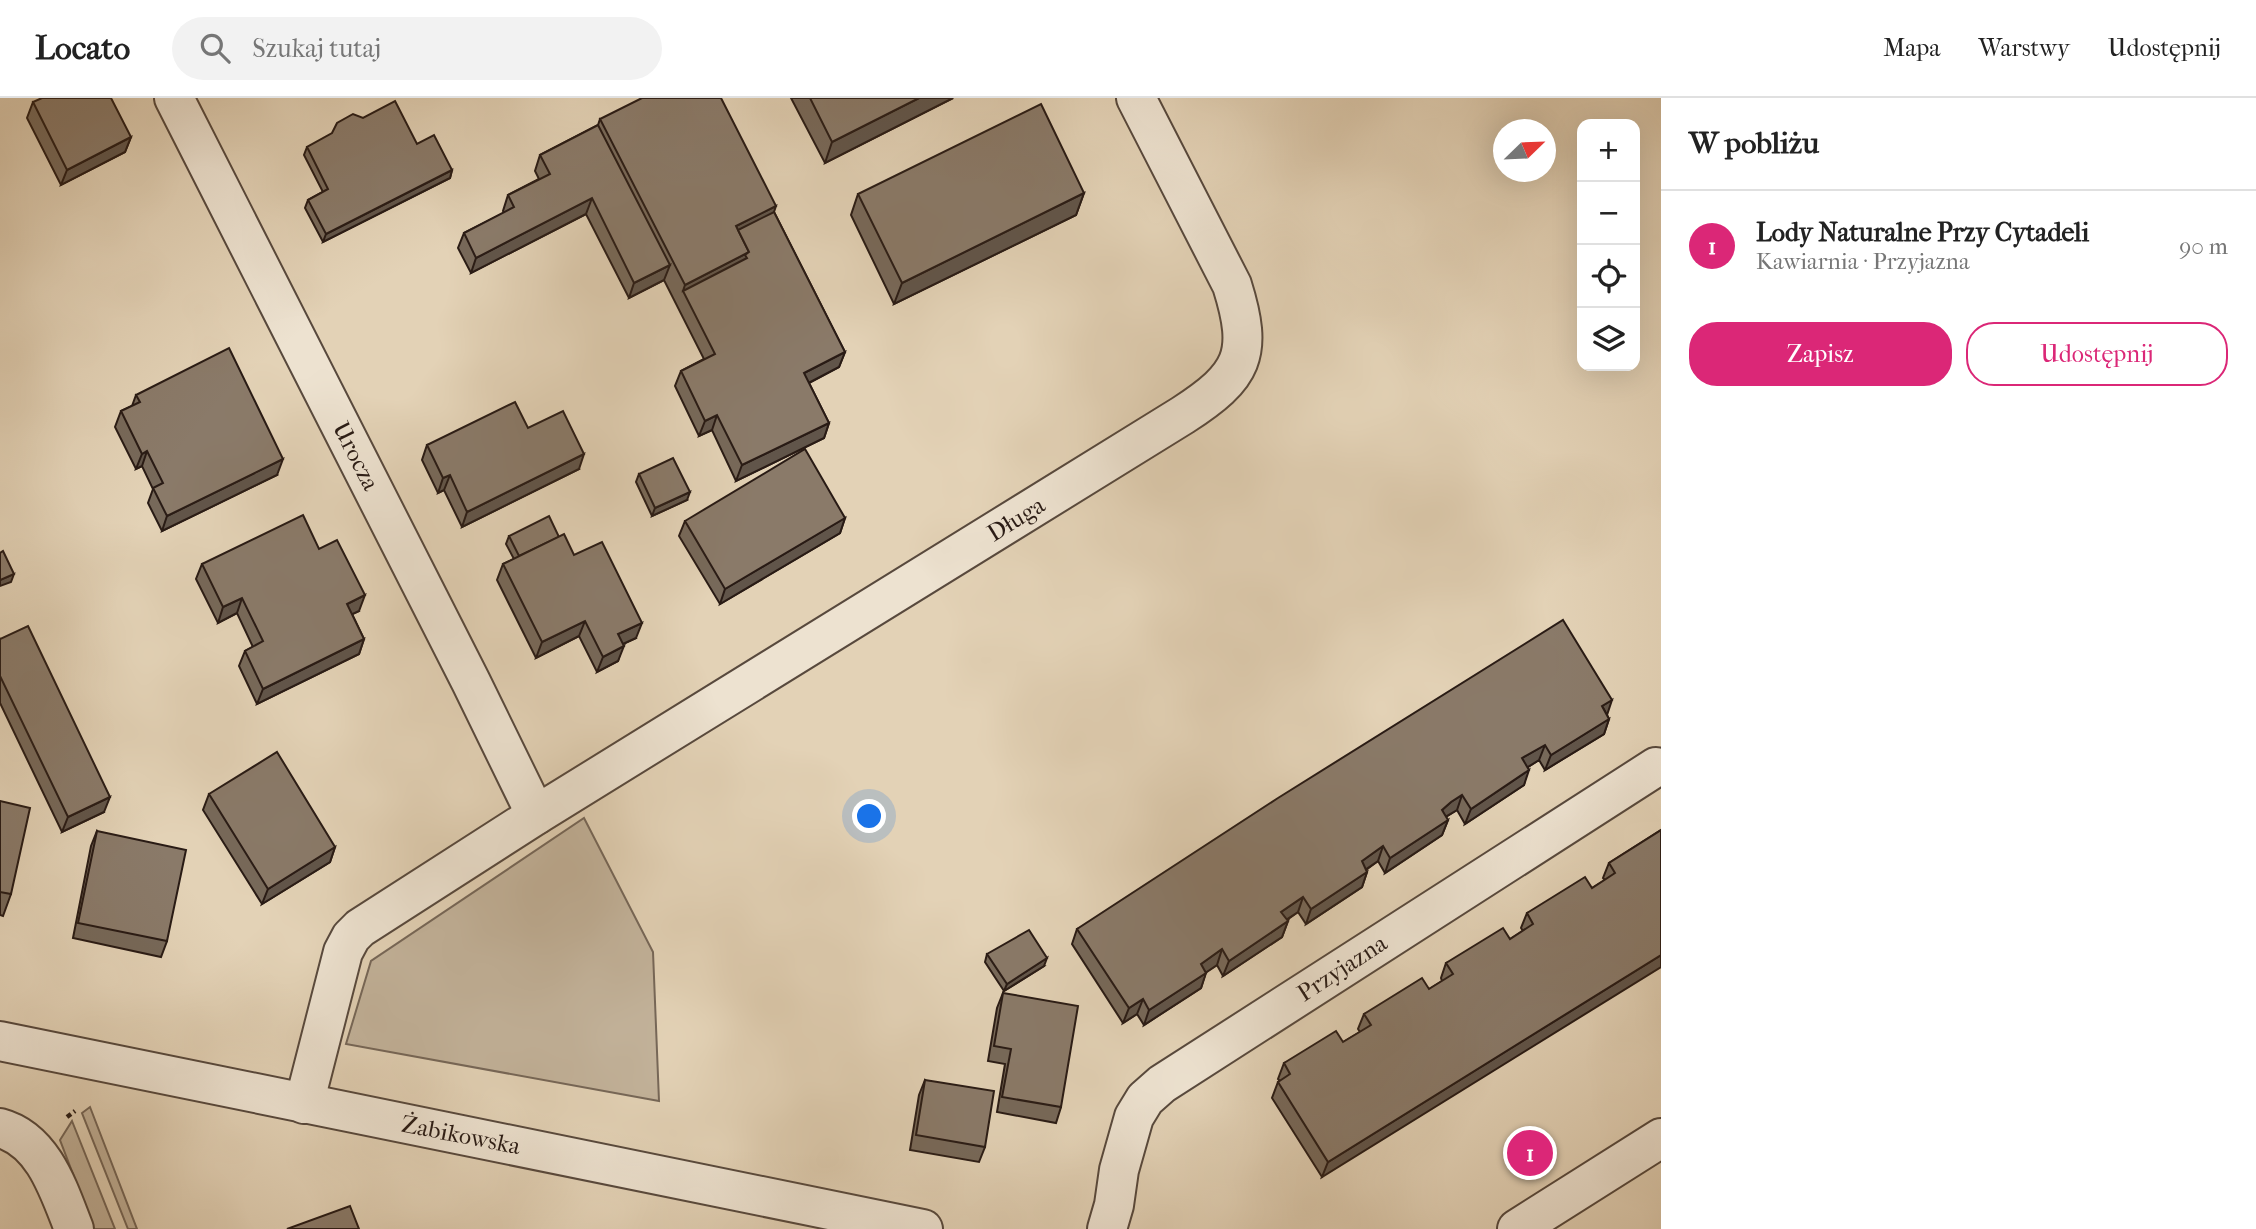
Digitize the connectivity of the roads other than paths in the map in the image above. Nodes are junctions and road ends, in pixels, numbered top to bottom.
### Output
1 (174, 98) edge
2 (1136, 98) edge
3 (1656, 767) dead end
4 (536, 816) junction
5 (0, 1041) edge
6 (304, 1104) junction
7 (0, 1128) edge
8 (1661, 1138) edge
9 (74, 1229) edge
10 (923, 1229) edge
11 (1107, 1229) edge
12 (1517, 1229) edge

1 - 4 street, Urocza
2 - 4 street, Długa
3 - 11 street, Przyjazna
4 - 6 street, Długa
5 - 6 street, Żabikowska
6 - 10 street, Żabikowska
7 - 9 street
8 - 12 street

